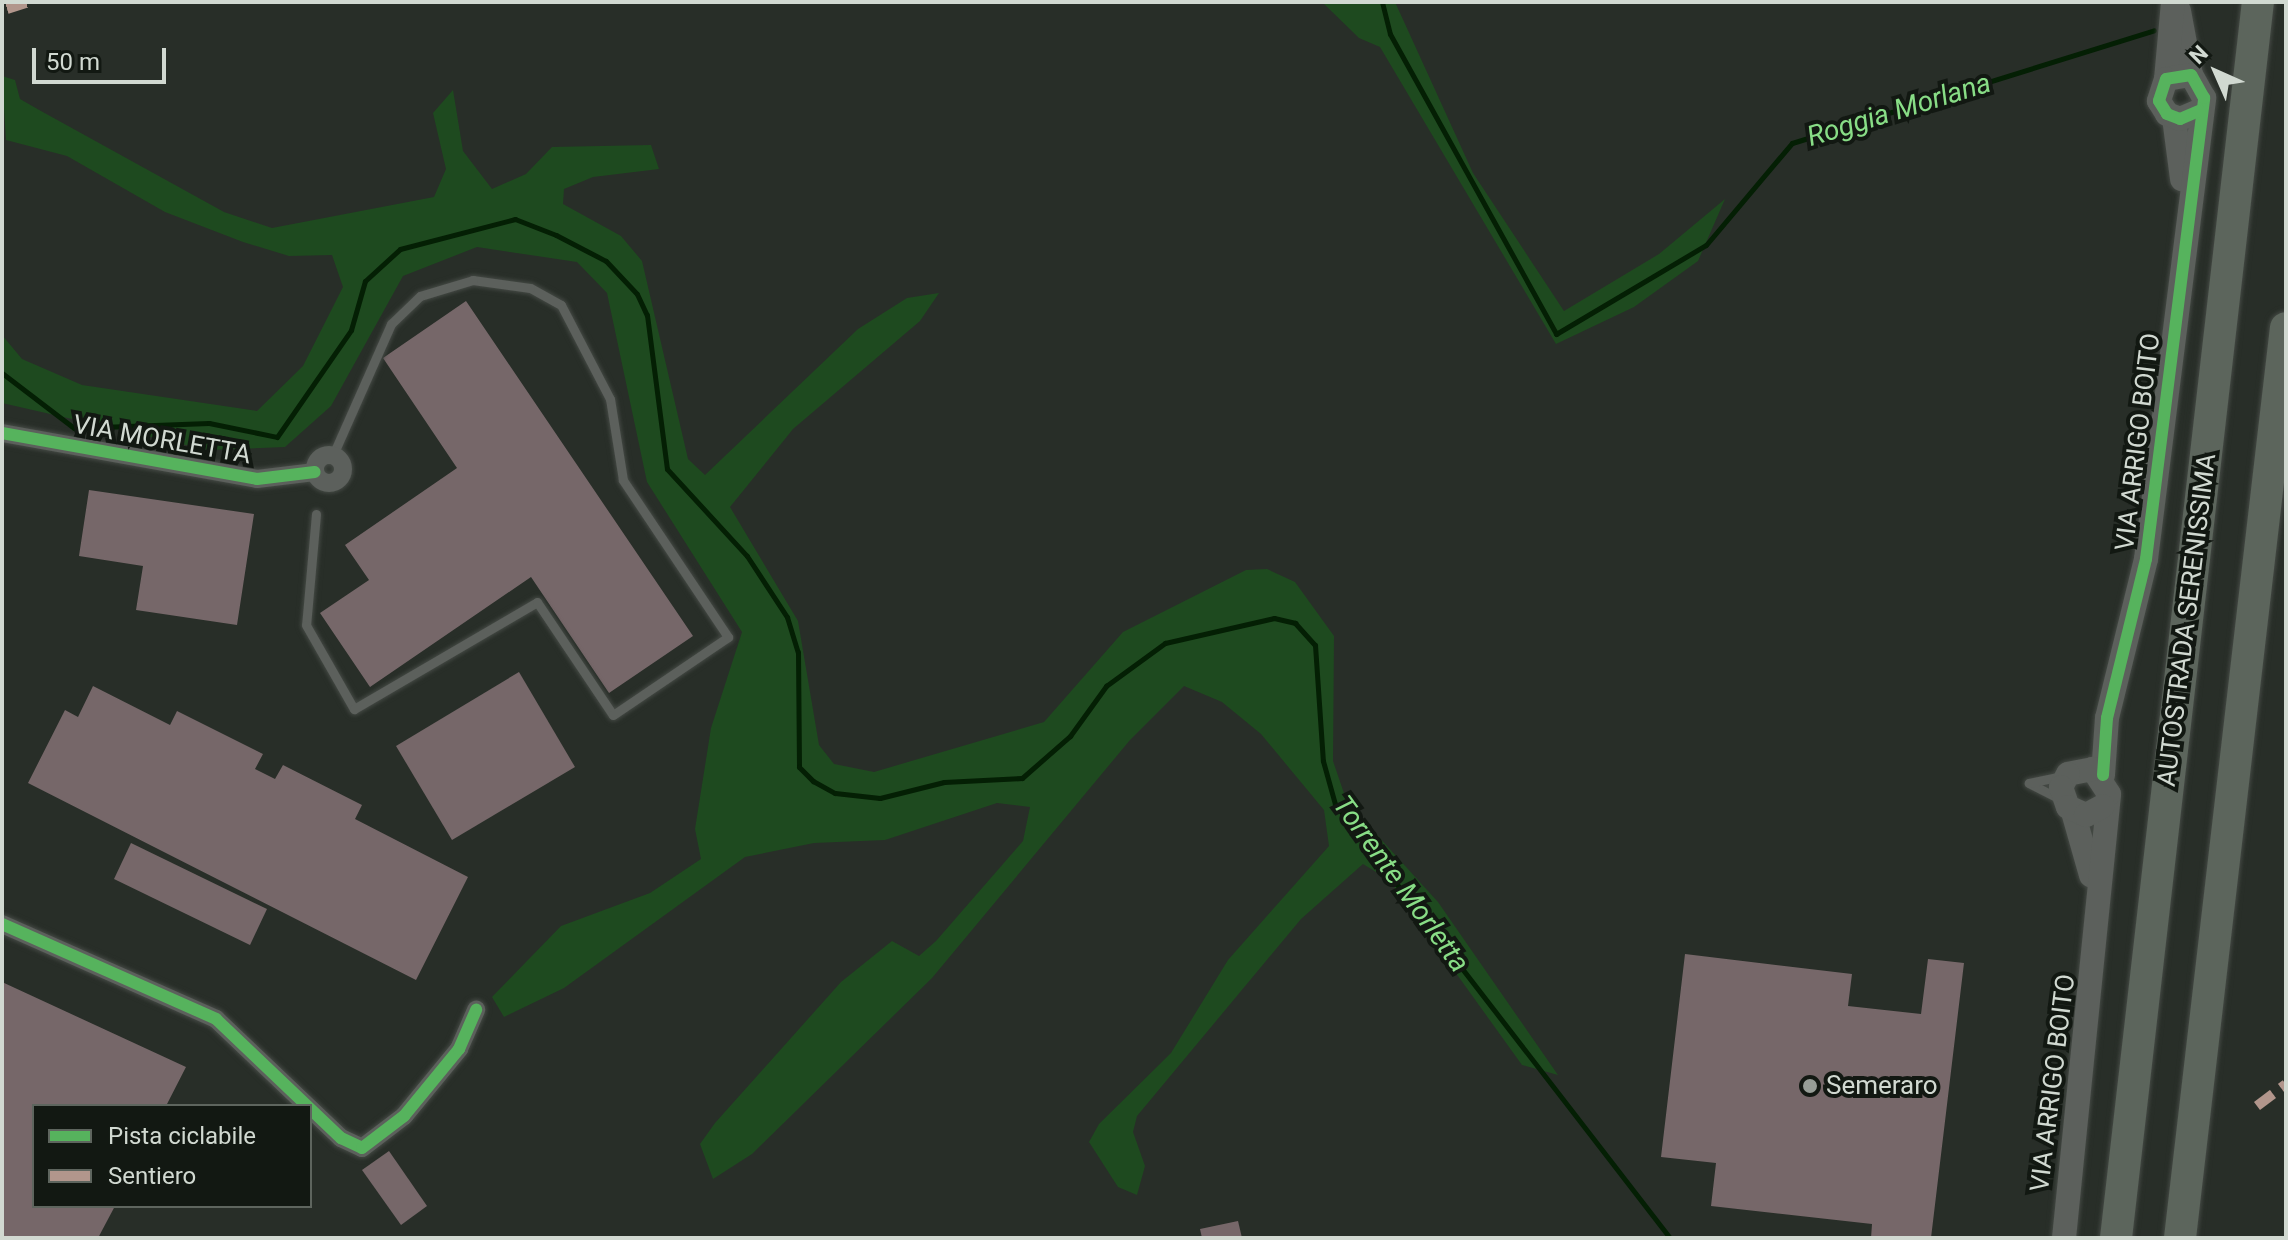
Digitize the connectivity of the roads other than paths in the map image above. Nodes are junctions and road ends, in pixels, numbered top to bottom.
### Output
1 (2173, 2) edge
2 (2179, 2) edge
3 (2258, 2) edge
4 (2191, 75) junction
5 (2166, 79) junction
6 (2199, 111) junction
7 (2174, 118) junction
8 (2186, 222) junction
9 (2286, 328) edge
10 (2, 433) edge
11 (333, 455) joint
12 (316, 514) dead end
13 (2084, 772) junction
14 (2103, 806) junction
15 (2069, 807) junction
16 (2095, 886) junction
17 (2, 924) edge
18 (476, 1010) dead end
19 (305, 1104) edge
20 (312, 1110) edge
21 (2064, 1238) edge
22 (2116, 1238) edge
23 (2180, 1238) edge

1 - 5 street, VIA ARRIGO BOITO
2 - 4 street, VIA ARRIGO BOITO
3 - 22 highway, AUTOSTRADA SERENISSIMA
4 - 5 street
4 - 6 street, VIA ARRIGO BOITO
5 - 7 street, VIA ARRIGO BOITO
6 - 7 street
6 - 8 street, VIA ARRIGO BOITO
7 - 8 street, VIA ARRIGO BOITO
8 - 13 street, VIA ARRIGO BOITO
9 - 23 highway
10 - 11 street, VIA MORLETTA
11 - 12 lane
13 - 14 street, VIA ARRIGO BOITO
13 - 15 street, VIA ARRIGO BOITO
14 - 15 street
14 - 16 street, VIA ARRIGO BOITO
15 - 16 street, VIA ARRIGO BOITO
16 - 21 street, VIA ARRIGO BOITO
17 - 19 street
18 - 20 street

